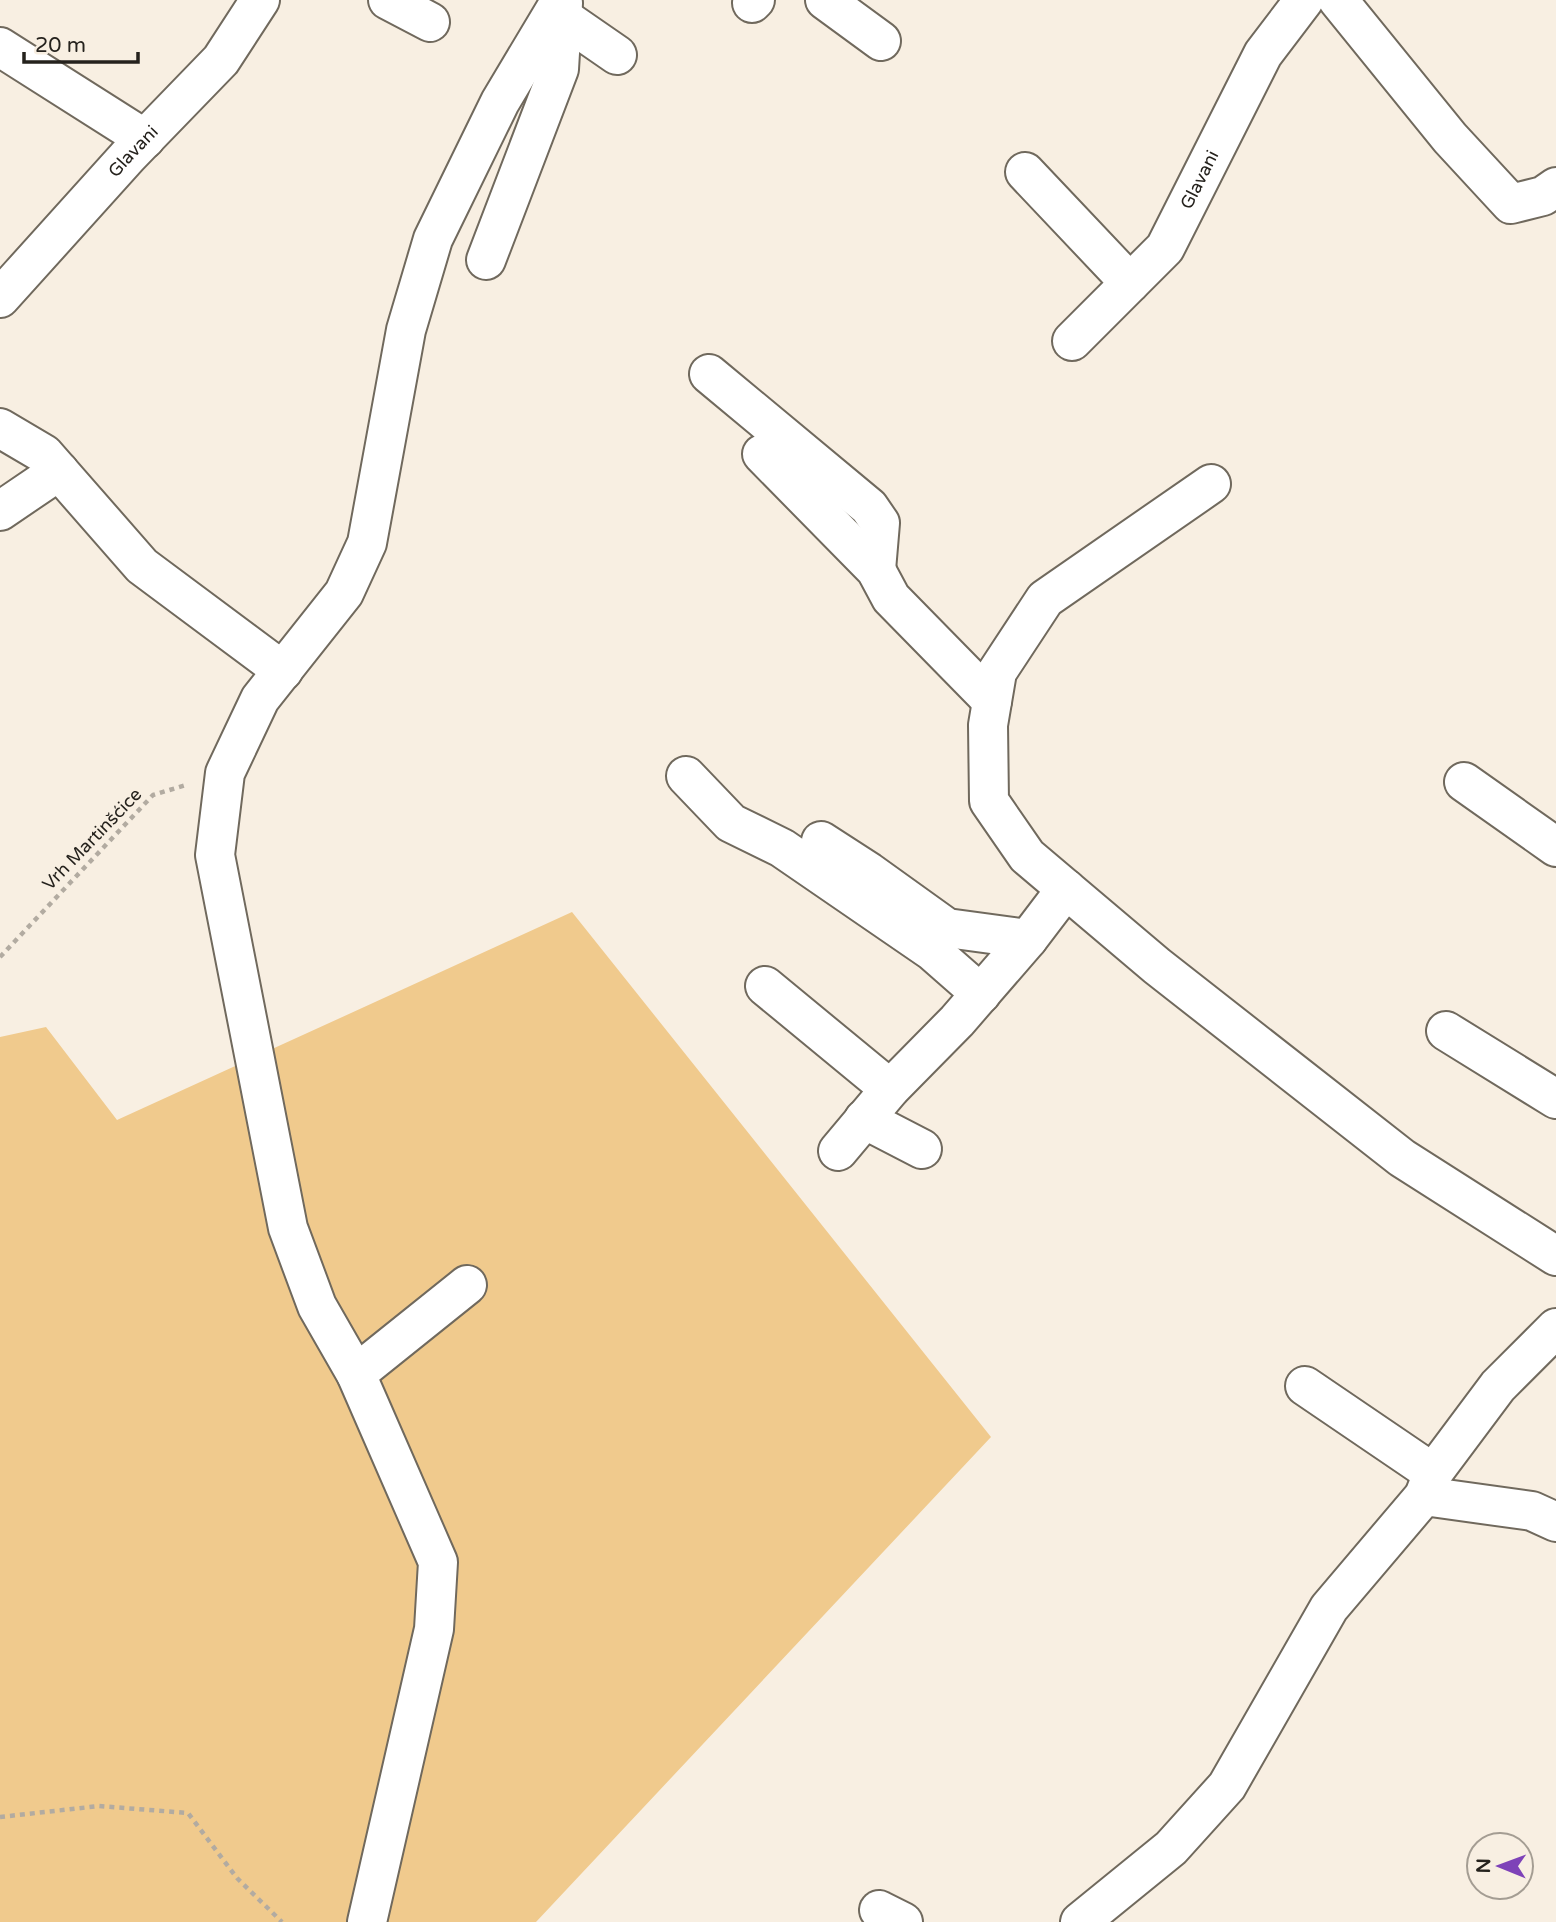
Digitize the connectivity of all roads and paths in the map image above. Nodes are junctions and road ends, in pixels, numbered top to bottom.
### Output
1 (260, 0) edge
2 (388, 0) edge
3 (825, 0) edge
4 (1304, 0) edge
5 (1338, 0) edge
6 (562, 6) edge
7 (430, 22) dead end
8 (881, 41) dead end
9 (0, 47) edge
10 (617, 55) dead end
11 (145, 139) junction
12 (1025, 172) dead end
13 (1556, 187) edge
14 (486, 260) dead end
15 (1130, 283) junction
16 (0, 298) edge
17 (1072, 341) dead end
18 (709, 374) dead end
19 (0, 428) edge
20 (762, 454) dead end
21 (59, 471) junction
22 (1211, 484) dead end
23 (0, 511) edge
24 (876, 570) junction
25 (283, 671) junction
26 (992, 701) junction
27 (225, 773) junction
28 (686, 776) dead end
29 (1464, 782) dead end
30 (821, 841) dead end
31 (1556, 848) edge
32 (1066, 889) junction
33 (1028, 939) junction
34 (0, 957) edge
35 (765, 986) dead end
36 (981, 994) junction
37 (1446, 1031) dead end
38 (890, 1089) junction
39 (1556, 1099) edge
40 (864, 1119) junction
41 (922, 1149) dead end
42 (838, 1151) dead end
43 (1556, 1256) edge
44 (467, 1285) dead end
45 (1556, 1328) edge
46 (356, 1374) junction
47 (1305, 1386) dead end
48 (1428, 1484) junction
49 (1556, 1522) edge
50 (0, 1817) edge
51 (282, 1922) edge
52 (367, 1922) edge
53 (1080, 1922) edge

1 - 11 street, Glavani
2 - 7 street
3 - 8 street
4 - 15 street, Glavani
5 - 13 street
6 - 10 street
6 - 14 street
6 - 25 street
9 - 11 street
11 - 16 street, Glavani
12 - 15 street
15 - 17 street, Glavani
18 - 24 street
19 - 21 street
20 - 24 street
21 - 23 street
21 - 25 street
22 - 26 street
24 - 26 street
25 - 27 street
26 - 32 street
27 - 34 path, Vrh Martinšćice
27 - 46 street
28 - 36 street
29 - 31 street
30 - 33 street
32 - 33 street
32 - 43 street
33 - 36 street
35 - 38 street
36 - 38 street
37 - 39 street
38 - 40 street
40 - 41 street
40 - 42 street
44 - 46 street
45 - 48 street
46 - 52 street
47 - 48 street
48 - 49 street
48 - 53 street
50 - 51 path

